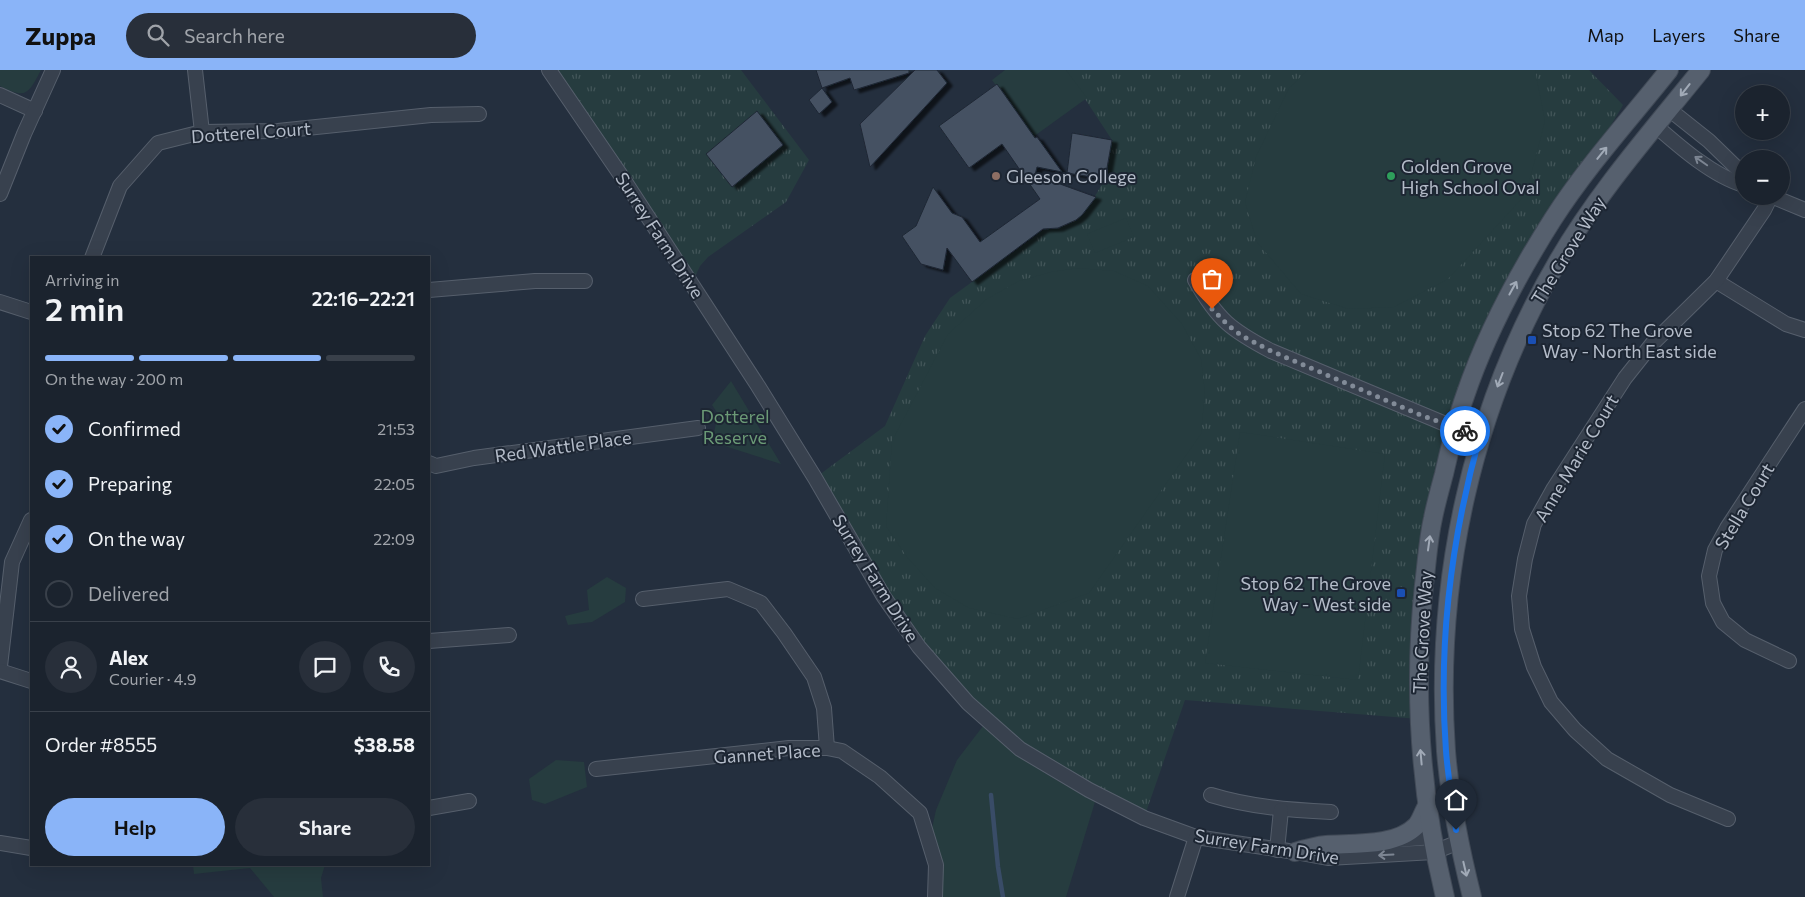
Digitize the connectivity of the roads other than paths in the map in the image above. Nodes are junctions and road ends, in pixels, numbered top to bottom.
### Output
1 (52, 70) edge
2 (196, 70) edge
3 (549, 70) edge
4 (1669, 70) edge
5 (1701, 70) edge
6 (1649, 94) junction
7 (0, 95) edge
8 (1636, 109) junction
9 (1670, 110) junction
10 (35, 111) junction
11 (479, 114) dead end
12 (1656, 126) junction
13 (202, 132) junction
14 (1735, 166) edge
15 (1735, 181) edge
16 (0, 194) edge
17 (1790, 204) edge
18 (1766, 205) edge
19 (1805, 210) edge
20 (93, 256) edge
21 (1195, 280) dead end
22 (585, 281) dead end
23 (1716, 281) junction
24 (430, 290) edge
25 (0, 302) edge
26 (30, 312) edge
27 (1805, 330) edge
28 (1805, 408) edge
29 (698, 428) dead end
30 (1455, 428) junction
31 (1480, 436) junction
32 (430, 463) edge
33 (30, 522) edge
34 (643, 599) dead end
35 (509, 635) dead end
36 (430, 641) edge
37 (1789, 661) dead end
38 (0, 666) edge
39 (0, 671) edge
40 (30, 680) edge
41 (828, 748) junction
42 (596, 769) dead end
43 (1211, 795) dead end
44 (469, 801) dead end
45 (1426, 806) junction
46 (430, 808) edge
47 (1282, 810) junction
48 (1330, 812) dead end
49 (1728, 819) dead end
50 (1196, 837) junction
51 (1381, 842) junction
52 (1459, 842) junction
53 (0, 843) edge
54 (1433, 844) junction
55 (30, 848) edge
56 (1277, 850) junction
57 (1295, 852) junction
58 (935, 897) edge
59 (1177, 897) edge
60 (1445, 897) edge
61 (1472, 897) edge

1 - 10 street
2 - 13 street
3 - 50 street, Surrey Farm Drive
4 - 6 main road, The Grove Way
5 -> 9 main road, The Grove Way
6 - 8 main road, The Grove Way
6 - 9 main road
7 - 10 street
8 - 12 main road
30 -> 8 main road, The Grove Way
9 - 12 main road, The Grove Way
9 - 14 street
10 - 16 street
11 - 13 street, Dotterel Court
15 -> 12 street
12 -> 31 main road, The Grove Way
13 - 20 street, Dotterel Court
17 - 19 street
18 - 23 street, Anne Marie Court
21 - 30 street
22 - 24 street
23 - 27 street
23 - 49 street, Anne Marie Court
25 - 26 street
28 - 37 street, Stella Court
29 - 32 street, Red Wattle Place
30 - 31 main road
45 -> 30 main road, The Grove Way
31 - 52 main road, The Grove Way
33 - 38 street
34 - 41 street
35 - 36 street
39 - 40 street
41 - 42 street, Gannet Place
41 - 58 street, Gannet Place
43 - 47 street
44 - 46 street
45 - 51 main road
45 - 54 main road, The Grove Way
47 - 48 street
47 - 56 street
50 - 56 street, Surrey Farm Drive
50 - 59 street
51 - 54 street
51 - 57 main road
52 - 54 main road
52 -> 61 main road, The Grove Way
53 - 55 street
54 -> 57 street, Surrey Farm Drive
54 - 60 main road, The Grove Way
56 - 57 street, Surrey Farm Drive

